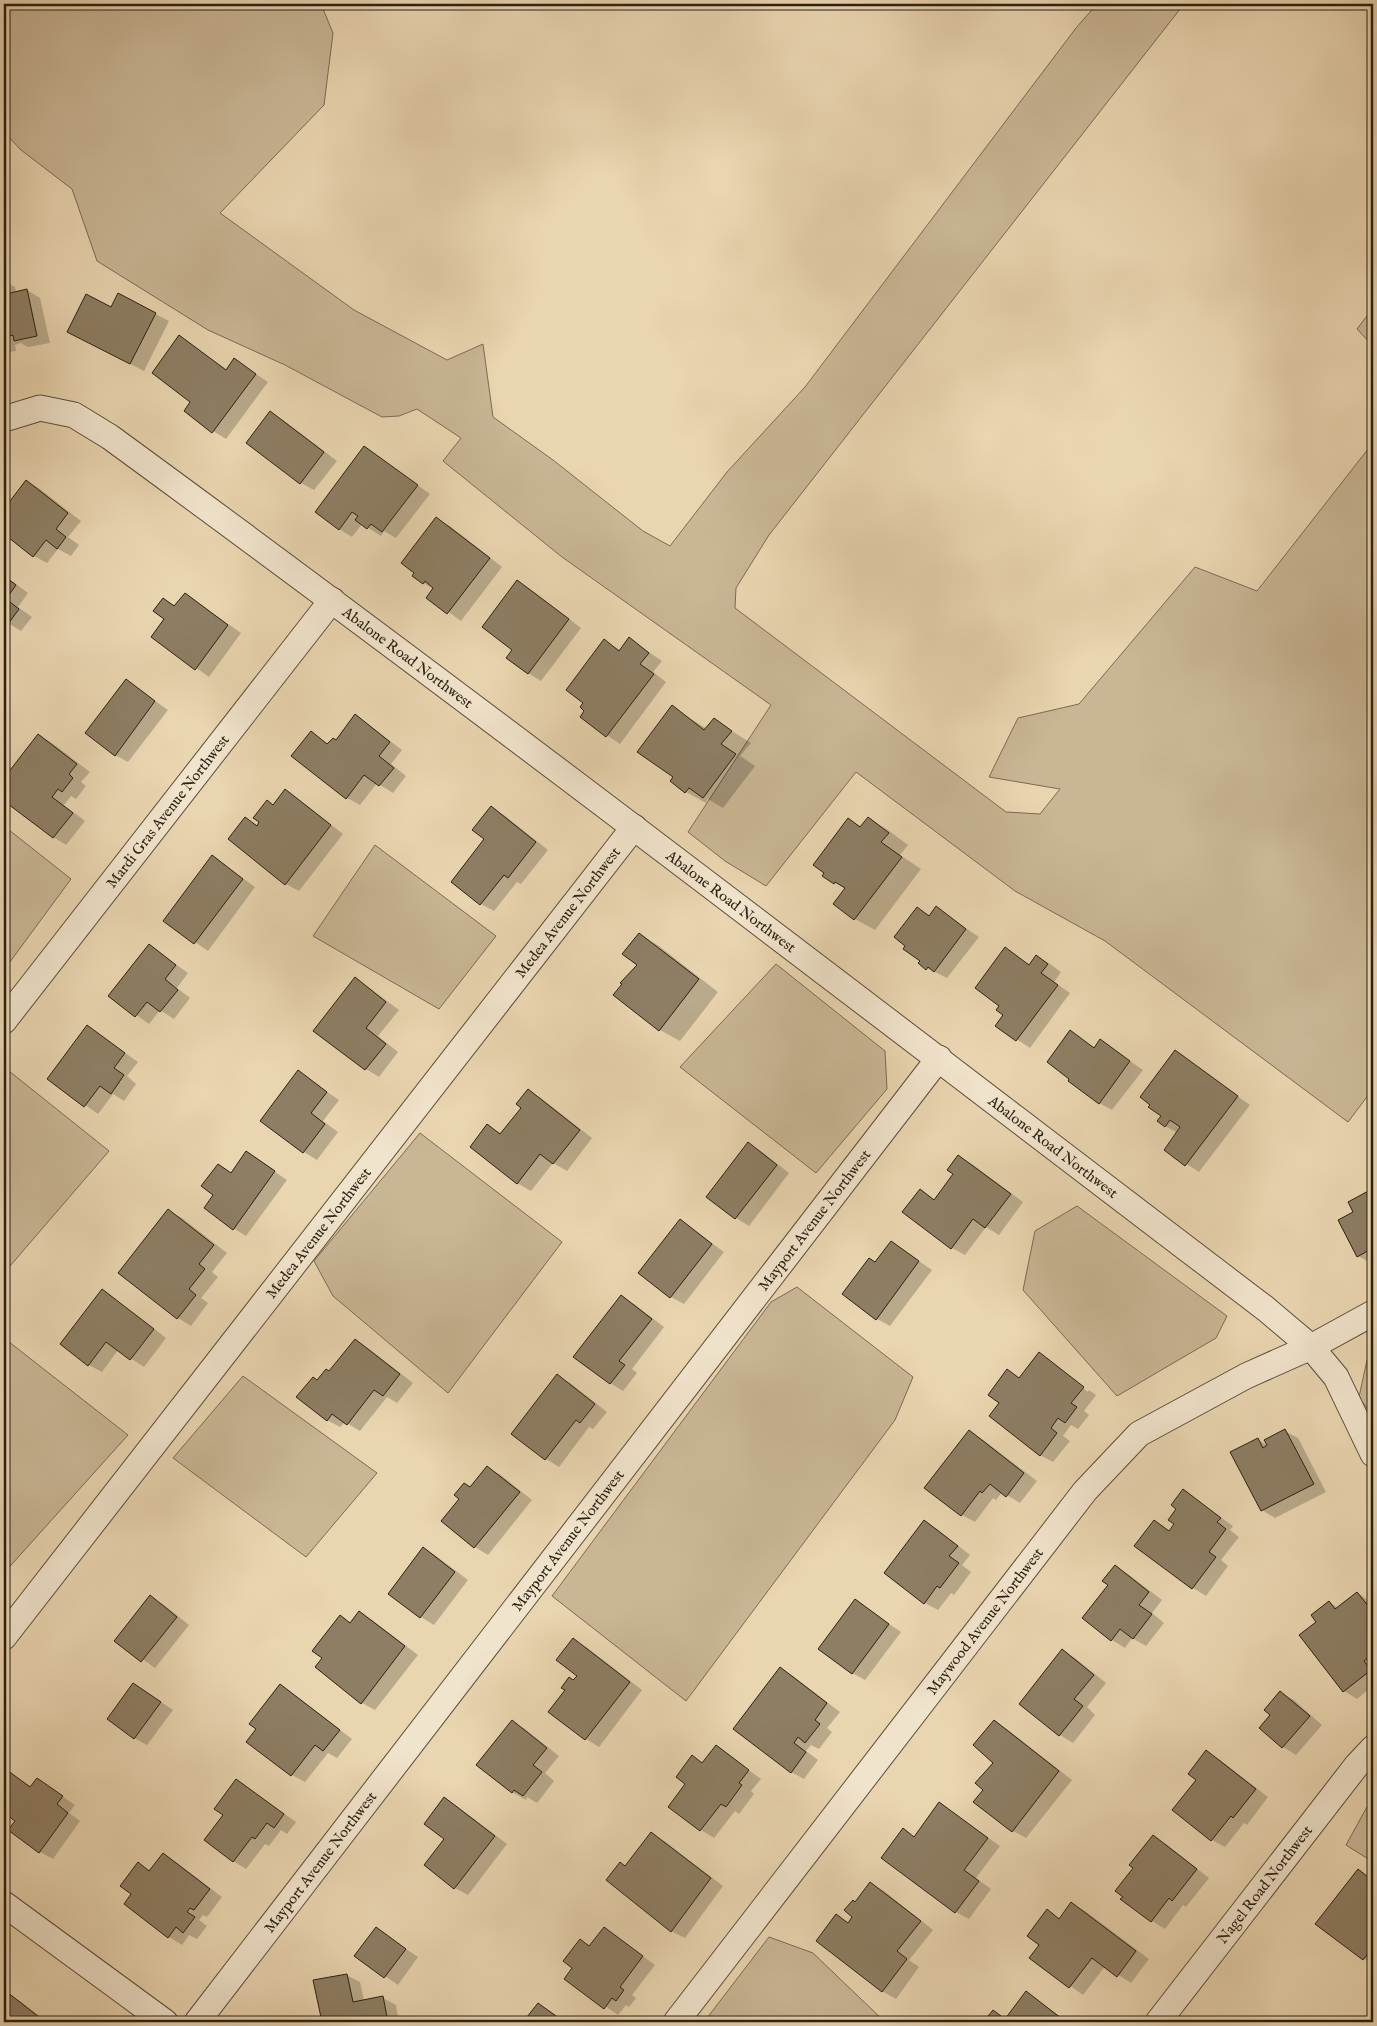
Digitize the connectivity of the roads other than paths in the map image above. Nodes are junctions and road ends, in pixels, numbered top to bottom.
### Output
1 (4, 418) edge
2 (332, 600) junction
3 (634, 827) junction
4 (4, 1021) edge
5 (939, 1058) junction
6 (1373, 1313) edge
7 (1311, 1347) junction
8 (1373, 1454) edge
9 (4, 1637) edge
10 (1373, 1748) edge
11 (4, 1904) edge
12 (165, 2022) edge
13 (197, 2022) edge
14 (676, 2022) edge
15 (1158, 2022) edge

1 - 2 street, Abalone Road Northwest
2 - 3 street, Abalone Road Northwest
2 - 4 street, Mardi Gras Avenue Northwest
3 - 5 street, Abalone Road Northwest
3 - 9 street, Medea Avenue Northwest
5 - 7 street, Abalone Road Northwest
5 - 13 street, Mayport Avenue Northwest
6 - 7 street, Maywood Avenue Northwest
7 - 8 street, Abalone Road Northwest
7 - 14 street, Maywood Avenue Northwest
10 - 15 street, Nagel Road Northwest
11 - 12 street

